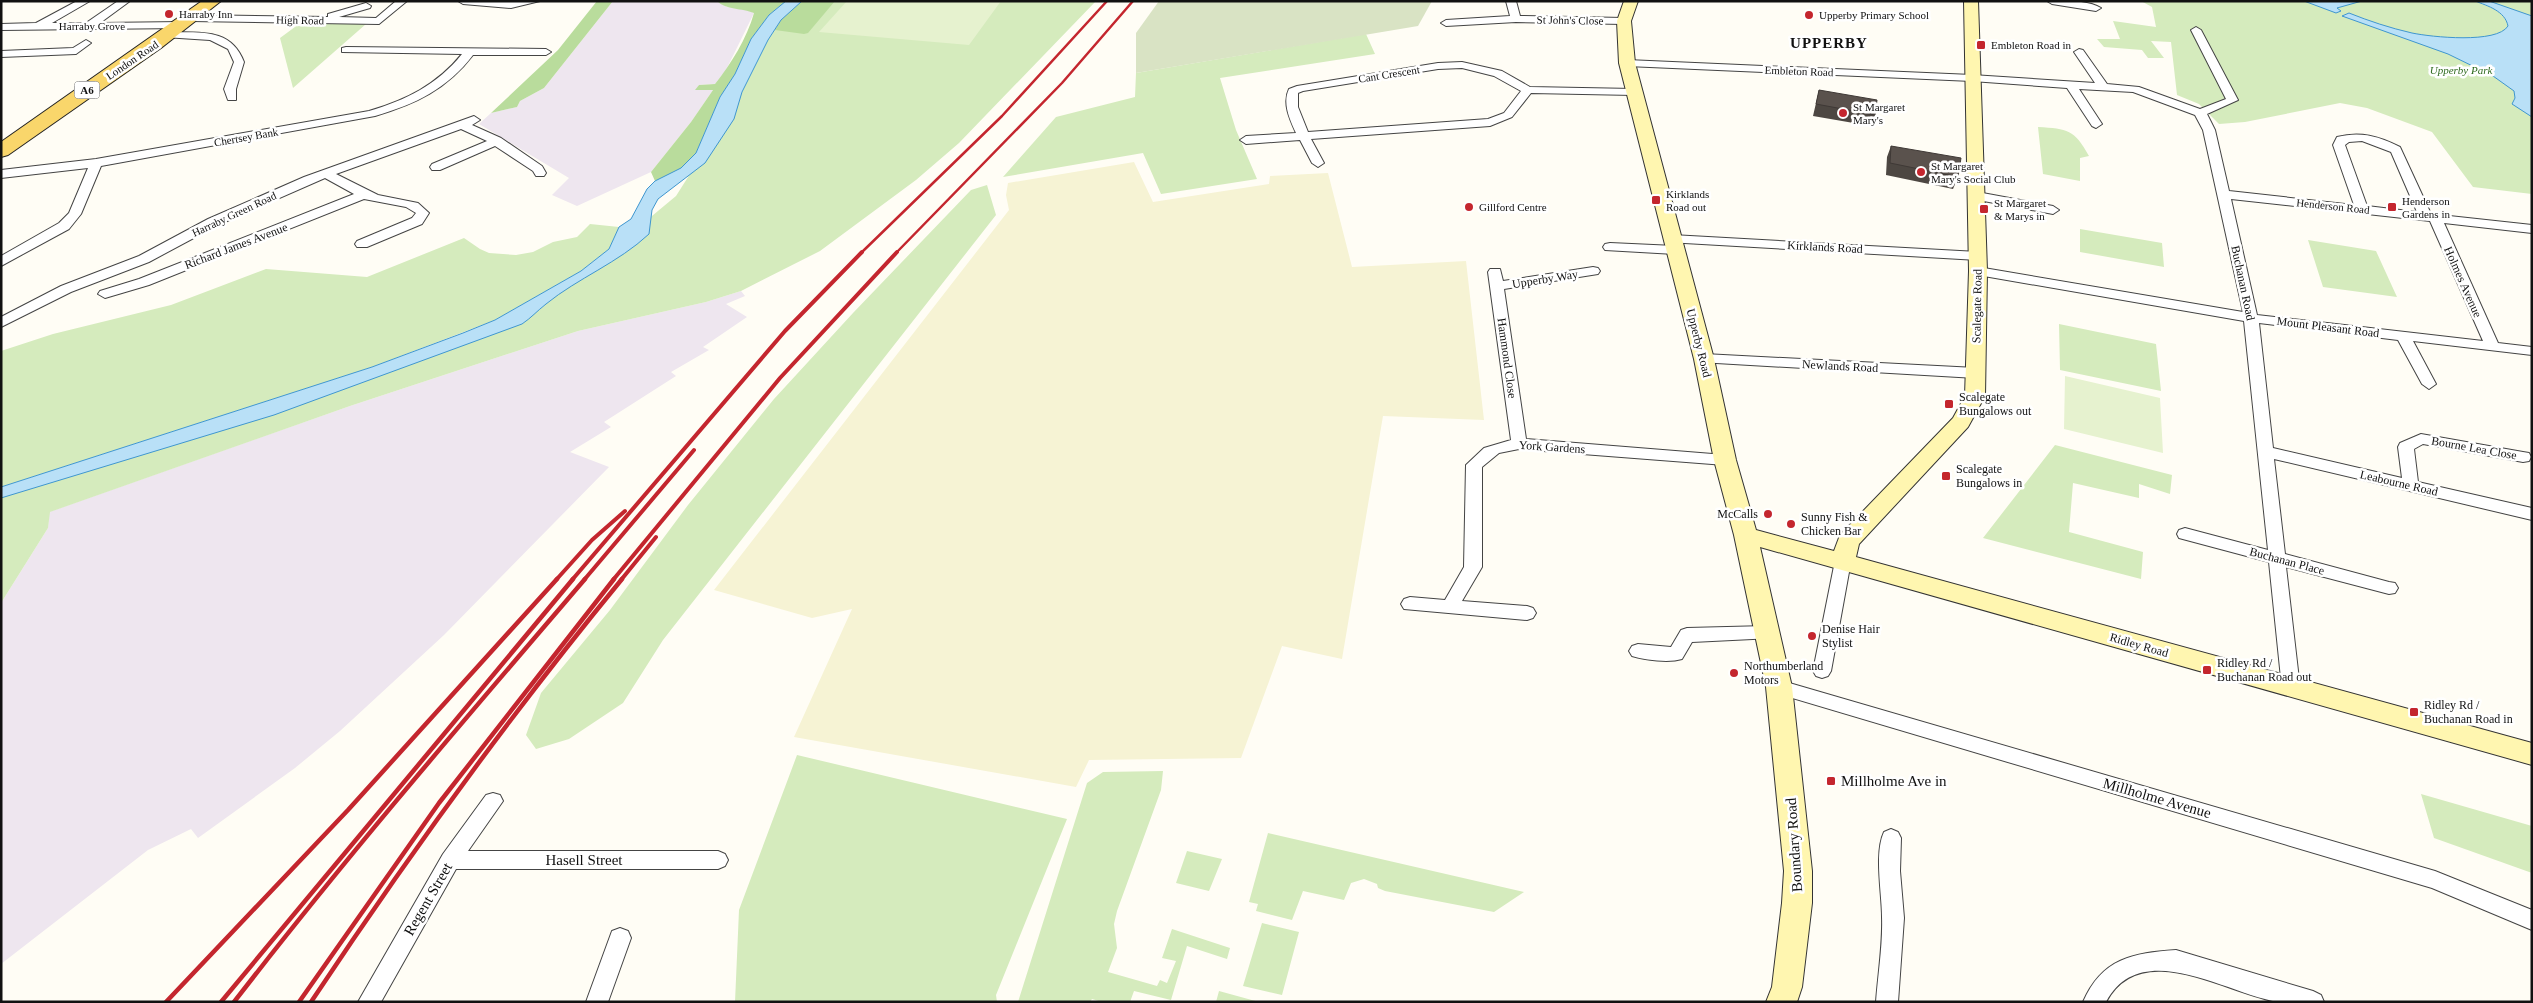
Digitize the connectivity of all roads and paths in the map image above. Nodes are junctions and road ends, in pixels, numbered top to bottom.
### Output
1 (85, 1) edge
2 (125, 1) edge
3 (213, 1) edge
4 (402, 1) edge
5 (463, 1) edge
6 (535, 1) edge
7 (1511, 1) edge
8 (1631, 1) edge
9 (1971, 1) edge
10 (2052, 1) edge
11 (366, 6) dead end
12 (2096, 8) dead end
13 (1516, 19) junction
14 (317, 21) junction
15 (1624, 21) junction
16 (1446, 23) dead end
17 (39, 26) junction
18 (89, 26) junction
19 (180, 26) junction
20 (1, 27) edge
21 (2196, 30) dead end
22 (86, 43) dead end
23 (346, 50) dead end
24 (471, 50) junction
25 (546, 52) dead end
26 (2079, 52) dead end
27 (3, 56) edge
28 (1627, 63) junction
29 (1972, 78) junction
30 (2071, 85) junction
31 (2104, 87) junction
32 (1528, 90) junction
33 (1634, 92) junction
34 (232, 98) dead end
35 (2200, 113) junction
36 (474, 120) dead end
37 (460, 124) junction
38 (2096, 124) dead end
39 (1304, 135) junction
40 (1246, 140) dead end
41 (498, 141) junction
42 (1, 151) edge
43 (96, 163) junction
44 (1318, 163) dead end
45 (436, 167) dead end
46 (540, 173) dead end
47 (1, 174) edge
48 (327, 174) junction
49 (366, 194) junction
50 (2223, 194) junction
51 (1977, 196) junction
52 (2053, 210) dead end
53 (2362, 210) junction
54 (2430, 218) junction
55 (2532, 229) edge
56 (362, 244) dead end
57 (1674, 245) junction
58 (1610, 247) dead end
59 (1, 262) edge
60 (1978, 264) junction
61 (1593, 271) dead end
62 (1496, 279) joint
63 (105, 294) dead end
64 (2251, 318) junction
65 (1, 323) edge
66 (2403, 336) junction
67 (2492, 346) junction
68 (2532, 351) edge
69 (1704, 359) junction
70 (1976, 373) junction
71 (2429, 384) dead end
72 (1519, 444) junction
73 (2266, 452) junction
74 (2523, 457) dead end
75 (1725, 460) junction
76 (2411, 486) junction
77 (2532, 514) edge
78 (2185, 534) dead end
79 (1746, 535) junction
80 (2277, 558) junction
81 (1843, 560) junction
82 (2389, 588) dead end
83 (1410, 604) dead end
84 (1450, 607) junction
85 (1527, 612) dead end
86 (1767, 633) junction
87 (1638, 651) dead end
88 (1822, 670) dead end
89 (1779, 686) junction
90 (2292, 688) junction
91 (2532, 754) edge
92 (493, 801) dead end
93 (1891, 838) dead end
94 (450, 860) junction
95 (718, 860) dead end
96 (2532, 920) edge
97 (620, 938) dead end
98 (369, 1002) edge
99 (597, 1002) edge
100 (1781, 1002) edge
101 (1887, 1002) edge
102 (2094, 1002) edge
103 (2313, 1002) edge

1 - 17 street
2 - 18 street
3 - 19 main road, London Road / A6
4 - 14 street, High Road
5 - 6 street
7 - 13 street
8 - 15 street, Upperby Road
9 - 29 street, Scalegate Road
10 - 12 street
11 - 14 street
13 - 15 street, St John's Close
13 - 16 street, St John's Close
14 - 19 street, High Road
15 - 28 street, Upperby Road
17 - 18 street, Harraby Grove
17 - 20 street, Harraby Grove
18 - 19 street, Harraby Grove
19 - 34 street
19 - 42 main road, London Road / A6
21 - 35 street
22 - 27 street
23 - 24 street
24 - 25 street
24 - 43 street, Chertsey Bank
26 - 31 street
28 - 29 street, Embleton Road
28 - 33 street, Upperby Road
29 - 30 street
29 - 51 street, Scalegate Road
30 - 31 street
30 - 38 street
31 - 35 street
32 - 33 street, Cant Crescent
32 - 39 street
32 - 39 street, Cant Crescent
33 - 57 street, Upperby Road
35 - 50 street, Buchanan Road
36 - 37 street, Harraby Green Road
37 - 41 street
37 - 48 street, Harraby Green Road
39 - 40 street
39 - 44 street
41 - 45 street
41 - 46 street
43 - 47 street, Chertsey Bank
43 - 59 street
48 - 49 street
48 - 65 street, Harraby Green Road
49 - 56 street
49 - 63 street, Richard James Avenue
50 - 53 street, Henderson Road
50 - 64 street, Buchanan Road
51 - 52 street
51 - 60 street, Scalegate Road
53 - 54 street, Henderson Road
53 - 54 street, Holmes Avenue
54 - 55 street, Henderson Road
54 - 67 street, Holmes Avenue
57 - 58 street, Kirklands Road
57 - 60 street, Kirklands Road
57 - 69 street, Upperby Road
60 - 64 street, Mount Pleasant Road
60 - 70 street, Scalegate Road
61 - 62 street, Upperby Way
62 - 72 street, Hammond Close
64 - 66 street, Mount Pleasant Road
64 - 73 street, Buchanan Road
66 - 67 street, Mount Pleasant Road
66 - 71 street
67 - 68 street, Mount Pleasant Road
69 - 70 street, Newlands Road
69 - 75 street, Upperby Road
70 - 81 street, Scalegate Road
72 - 75 street, York Gardens
72 - 84 street, York Gardens
73 - 76 street, Leabourne Road
73 - 80 street, Buchanan Road
74 - 76 street, Bourne Lea Close
75 - 79 street, Upperby Road
76 - 77 street, Leabourne Road
78 - 80 street, Buchanan Place
79 - 81 street, Ridley Road
79 - 86 street, Upperby Road
80 - 82 street, Buchanan Place
80 - 90 street, Buchanan Road
81 - 88 street
81 - 90 street, Ridley Road
83 - 84 street
84 - 85 street
86 - 87 street
86 - 89 street, Upperby Road
89 - 96 street, Millholme Avenue
89 - 100 street, Boundary Road
90 - 91 street, Ridley Road
92 - 94 street, Regent Street
93 - 101 street
94 - 95 street, Hasell Street
94 - 98 street, Regent Street
97 - 99 street
102 - 103 street

